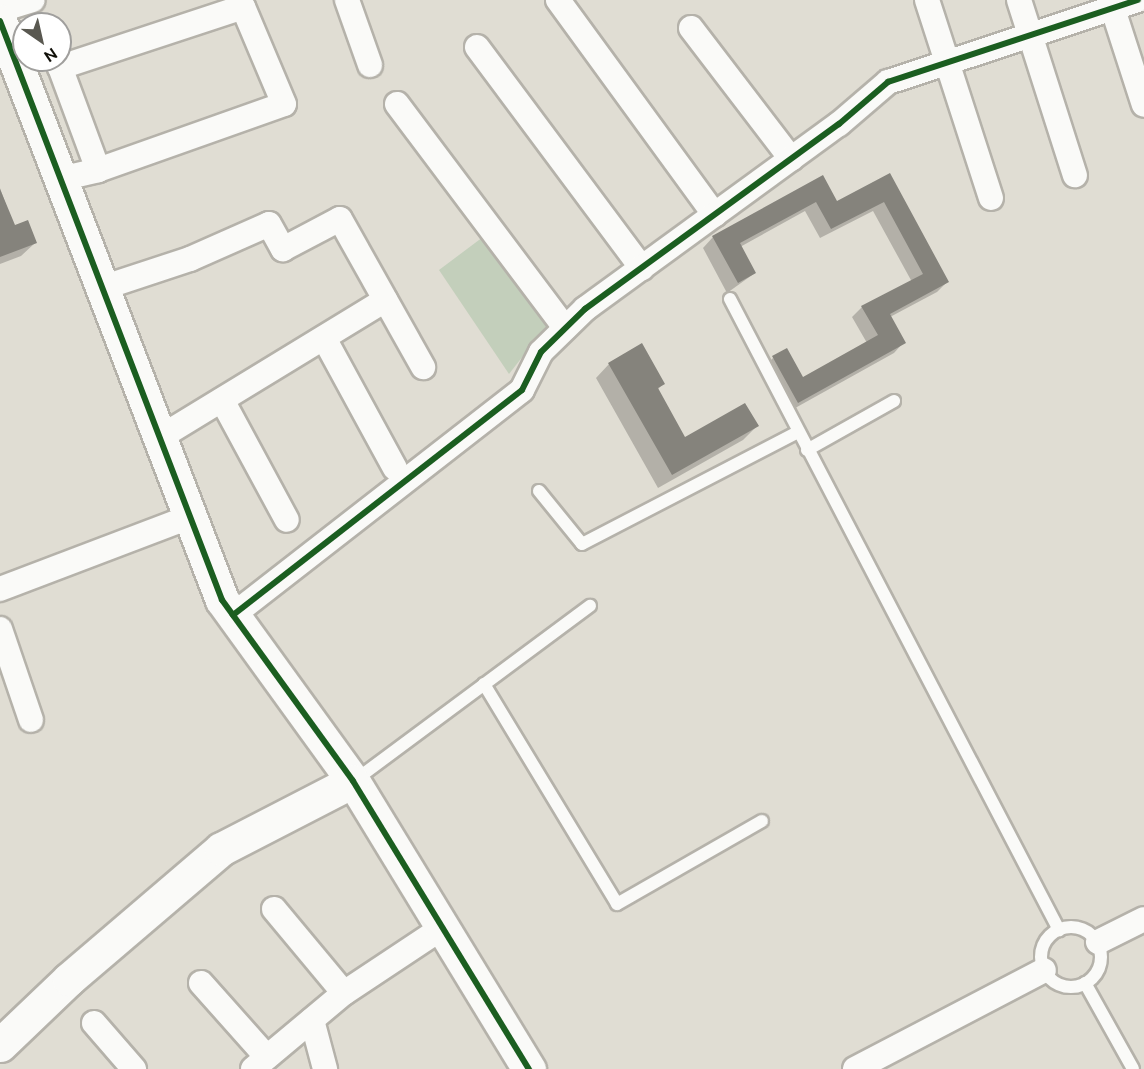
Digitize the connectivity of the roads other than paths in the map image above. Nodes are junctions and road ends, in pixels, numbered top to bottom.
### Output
1 (32, 0) edge
2 (347, 0) edge
3 (558, 0) edge
4 (927, 0) edge
5 (1019, 0) edge
6 (1138, 0) edge
7 (1111, 4) edge
8 (0, 10) edge
9 (0, 21) edge
10 (691, 28) dead end
11 (1030, 34) junction
12 (477, 46) dead end
13 (946, 62) junction
14 (72, 63) edge
15 (370, 65) dead end
16 (44, 72) edge
17 (62, 72) edge
18 (22, 79) junction
19 (397, 104) dead end
20 (1144, 105) edge
21 (791, 159) junction
22 (98, 170) junction
23 (1075, 175) dead end
24 (60, 179) junction
25 (991, 198) dead end
26 (715, 215) junction
27 (642, 268) junction
28 (102, 288) junction
29 (730, 299) dead end
30 (386, 300) junction
31 (565, 328) junction
32 (324, 338) junction
33 (423, 367) dead end
34 (222, 400) junction
35 (894, 401) dead end
36 (798, 432) junction
37 (159, 438) junction
38 (807, 450) junction
39 (394, 468) dead end
40 (539, 491) dead end
41 (190, 517) junction
42 (287, 520) dead end
43 (0, 589) edge
44 (590, 606) dead end
45 (233, 615) junction
46 (0, 629) edge
47 (484, 684) junction
48 (31, 720) dead end
49 (353, 781) junction
50 (762, 821) dead end
51 (274, 909) dead end
52 (1144, 919) edge
53 (442, 928) junction
54 (1059, 930) junction
55 (1098, 942) junction
56 (1044, 970) junction
57 (1085, 983) junction
58 (201, 984) dead end
59 (344, 993) junction
60 (312, 1020) junction
61 (94, 1023) dead end
62 (0, 1045) edge
63 (260, 1063) edge
64 (134, 1069) edge
65 (325, 1069) edge
66 (529, 1069) edge
67 (855, 1069) edge
68 (1133, 1069) edge

1 - 8 street
2 - 15 street
3 - 26 street
4 - 13 street
5 - 11 street
6 - 7 street
7 - 11 street
7 - 20 street
9 - 18 street
10 - 21 street
11 - 13 street
11 - 23 street
12 - 27 street
13 - 21 street
13 - 25 street
14 - 22 street
16 - 18 street
17 - 22 street
18 - 24 street
19 - 31 street
21 - 26 street
22 - 24 street
24 - 28 street
26 - 27 street
27 - 31 street
28 - 30 street
28 - 37 street
29 - 36 lane
30 - 32 street
30 - 33 street
31 - 45 street
32 - 34 street
32 - 39 street
34 - 37 street
34 - 42 street
35 - 38 lane
36 - 38 lane
36 - 40 lane
37 - 41 street
38 - 54 lane
41 - 43 street
41 - 45 street
44 - 47 lane
45 - 49 street
46 - 48 street
47 - 49 lane
47 - 50 lane
49 - 53 street
49 - 62 street
51 - 59 street
52 - 55 street
53 - 59 street
53 - 66 street
54 - 55 lane
54 - 56 lane
55 - 57 lane
56 - 57 lane
56 - 67 street
57 - 68 lane
58 - 63 street
59 - 60 street
60 - 63 street
60 - 65 street
61 - 64 street

